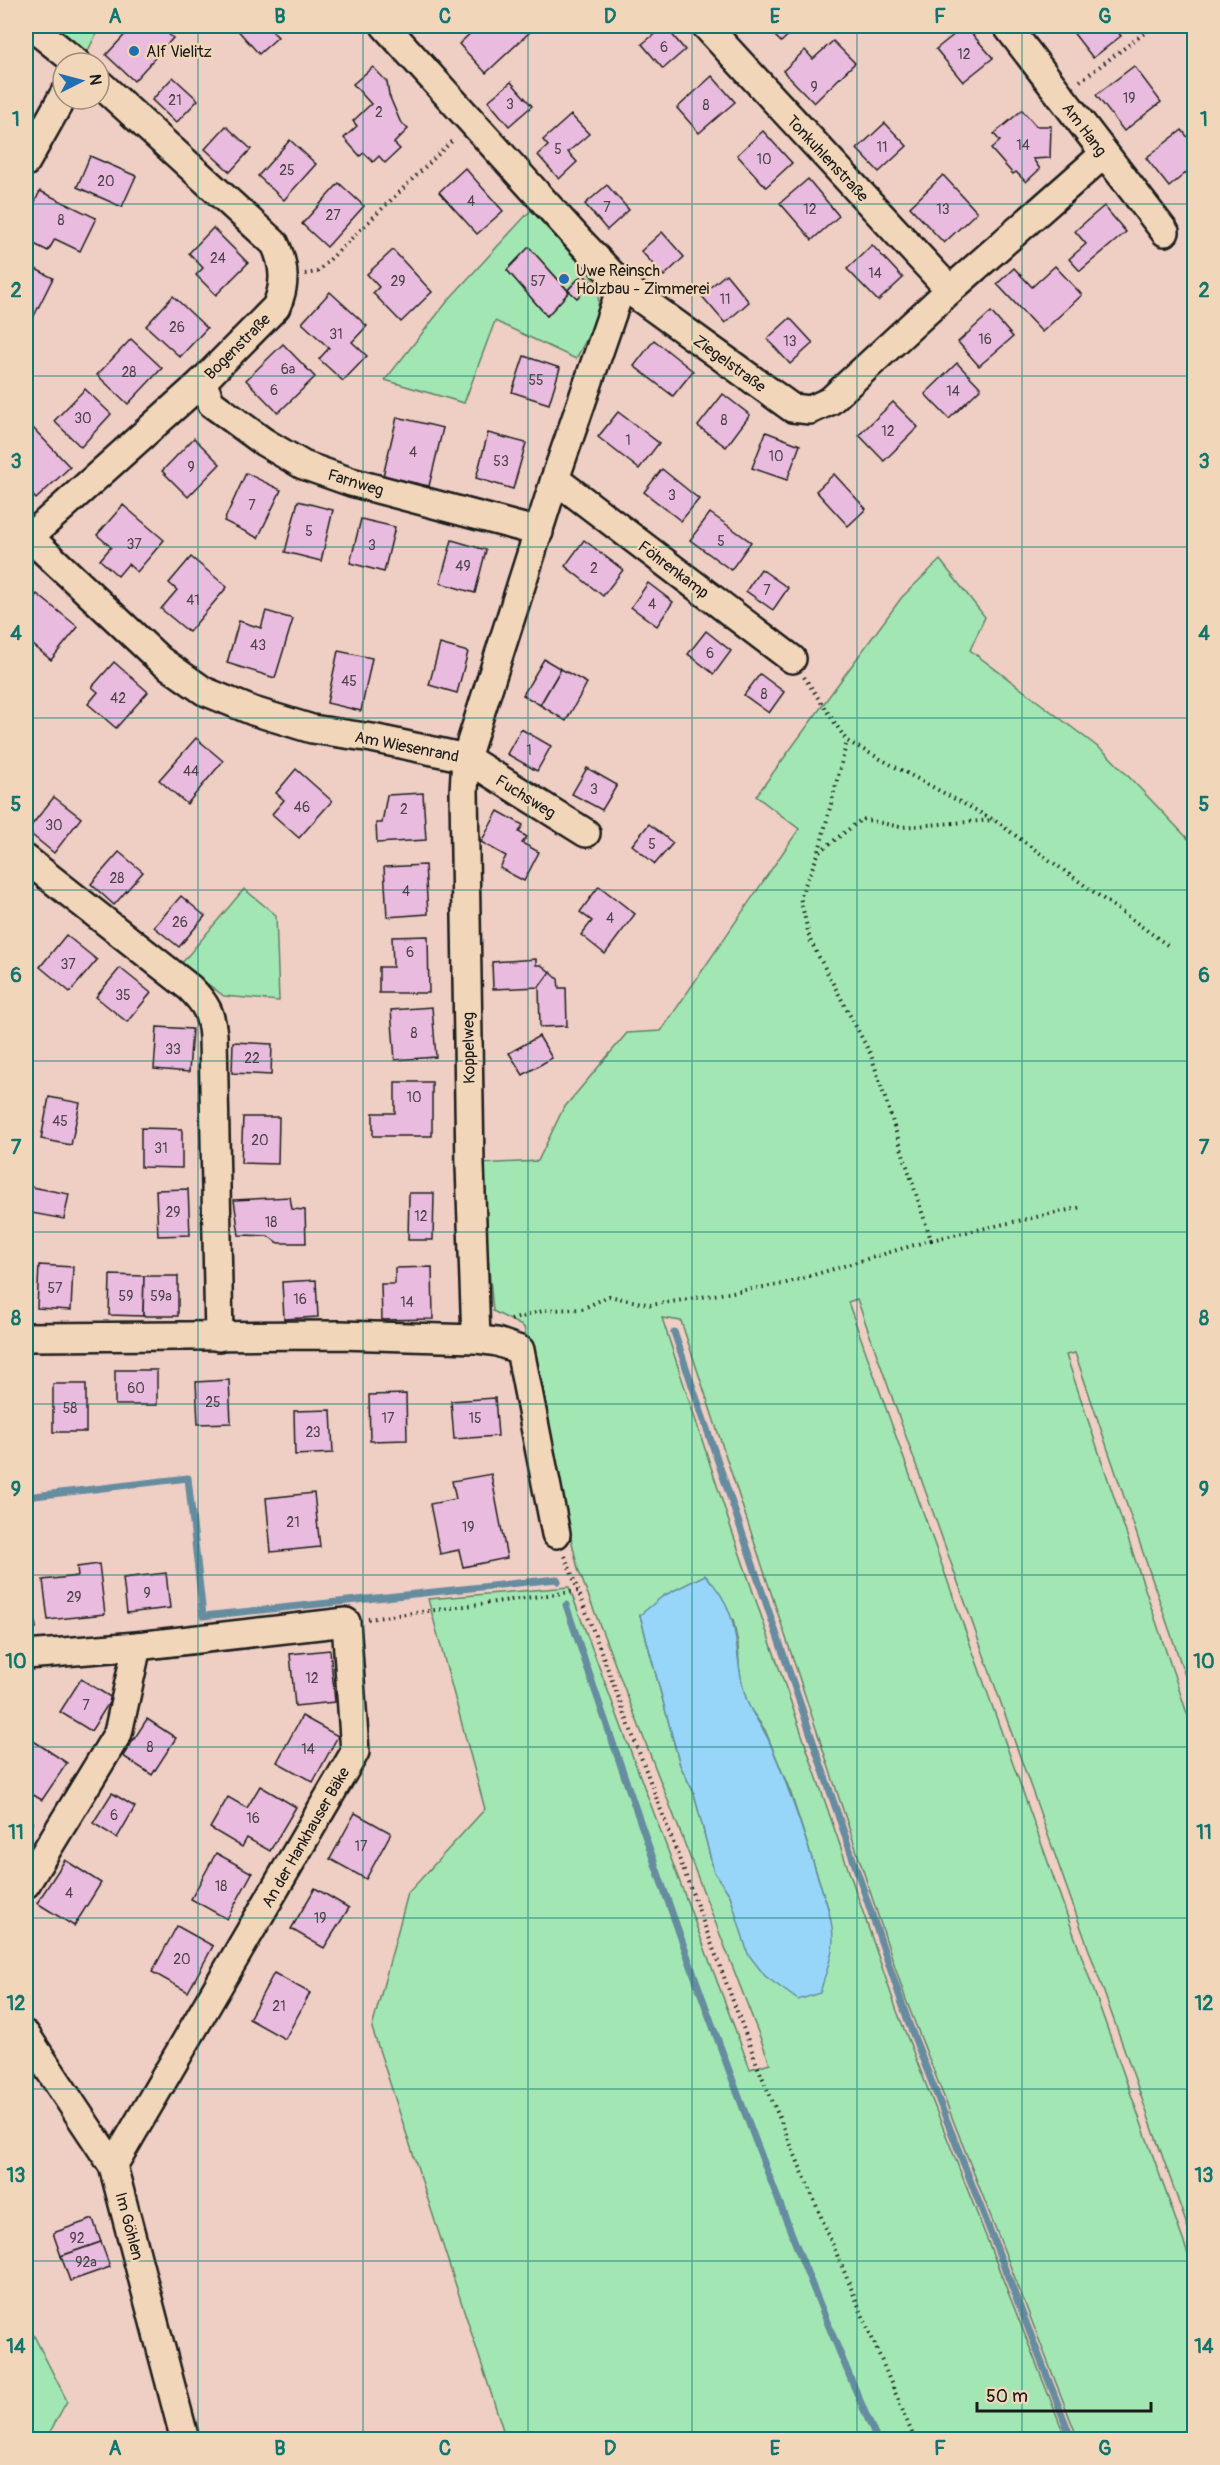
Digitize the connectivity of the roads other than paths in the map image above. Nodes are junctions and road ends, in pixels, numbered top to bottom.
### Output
1 (31, 26) edge
2 (386, 26) edge
3 (706, 26) edge
4 (1007, 26) edge
5 (62, 51) edge
6 (111, 94) edge
7 (55, 111) edge
8 (1104, 154) junction
9 (26, 162) edge
10 (1164, 232) dead end
11 (622, 285) junction
12 (950, 290) junction
13 (202, 382) junction
14 (555, 479) junction
15 (539, 532) junction
16 (26, 537) edge
17 (792, 659) road end
18 (466, 758) junction
19 (586, 833) dead end
20 (26, 859) edge
21 (26, 1337) edge
22 (219, 1337) junction
23 (487, 1340) junction
24 (556, 1534) road end
25 (137, 1646) junction
26 (26, 1655) edge
27 (26, 1884) edge
28 (26, 2035) edge
29 (113, 2166) junction
30 (186, 2439) edge

1 - 5 street
2 - 11 street, Ziegelstraße
3 - 12 street, Tonkuhlenstraße
4 - 8 street, Am Hang
6 - 13 street, Bogenstraße
7 - 9 street
8 - 10 street, Am Hang
8 - 12 street, Ziegelstraße
11 - 12 street, Ziegelstraße
11 - 14 street, Am Wiesenrand
13 - 15 street, Farnweg
13 - 16 street, Bogenstraße
14 - 15 street, Am Wiesenrand
14 - 17 street, Föhrenkamp
15 - 18 street, Am Wiesenrand
16 - 18 street, Am Wiesenrand
18 - 19 street, Fuchsweg
18 - 23 street, Koppelweg
20 - 22 street
21 - 22 street
22 - 23 street
23 - 24 street
25 - 26 street
25 - 27 street
25 - 29 street, An der Hankhauser Bäke
28 - 29 street, Im Göhlen
29 - 30 street, Im Göhlen

